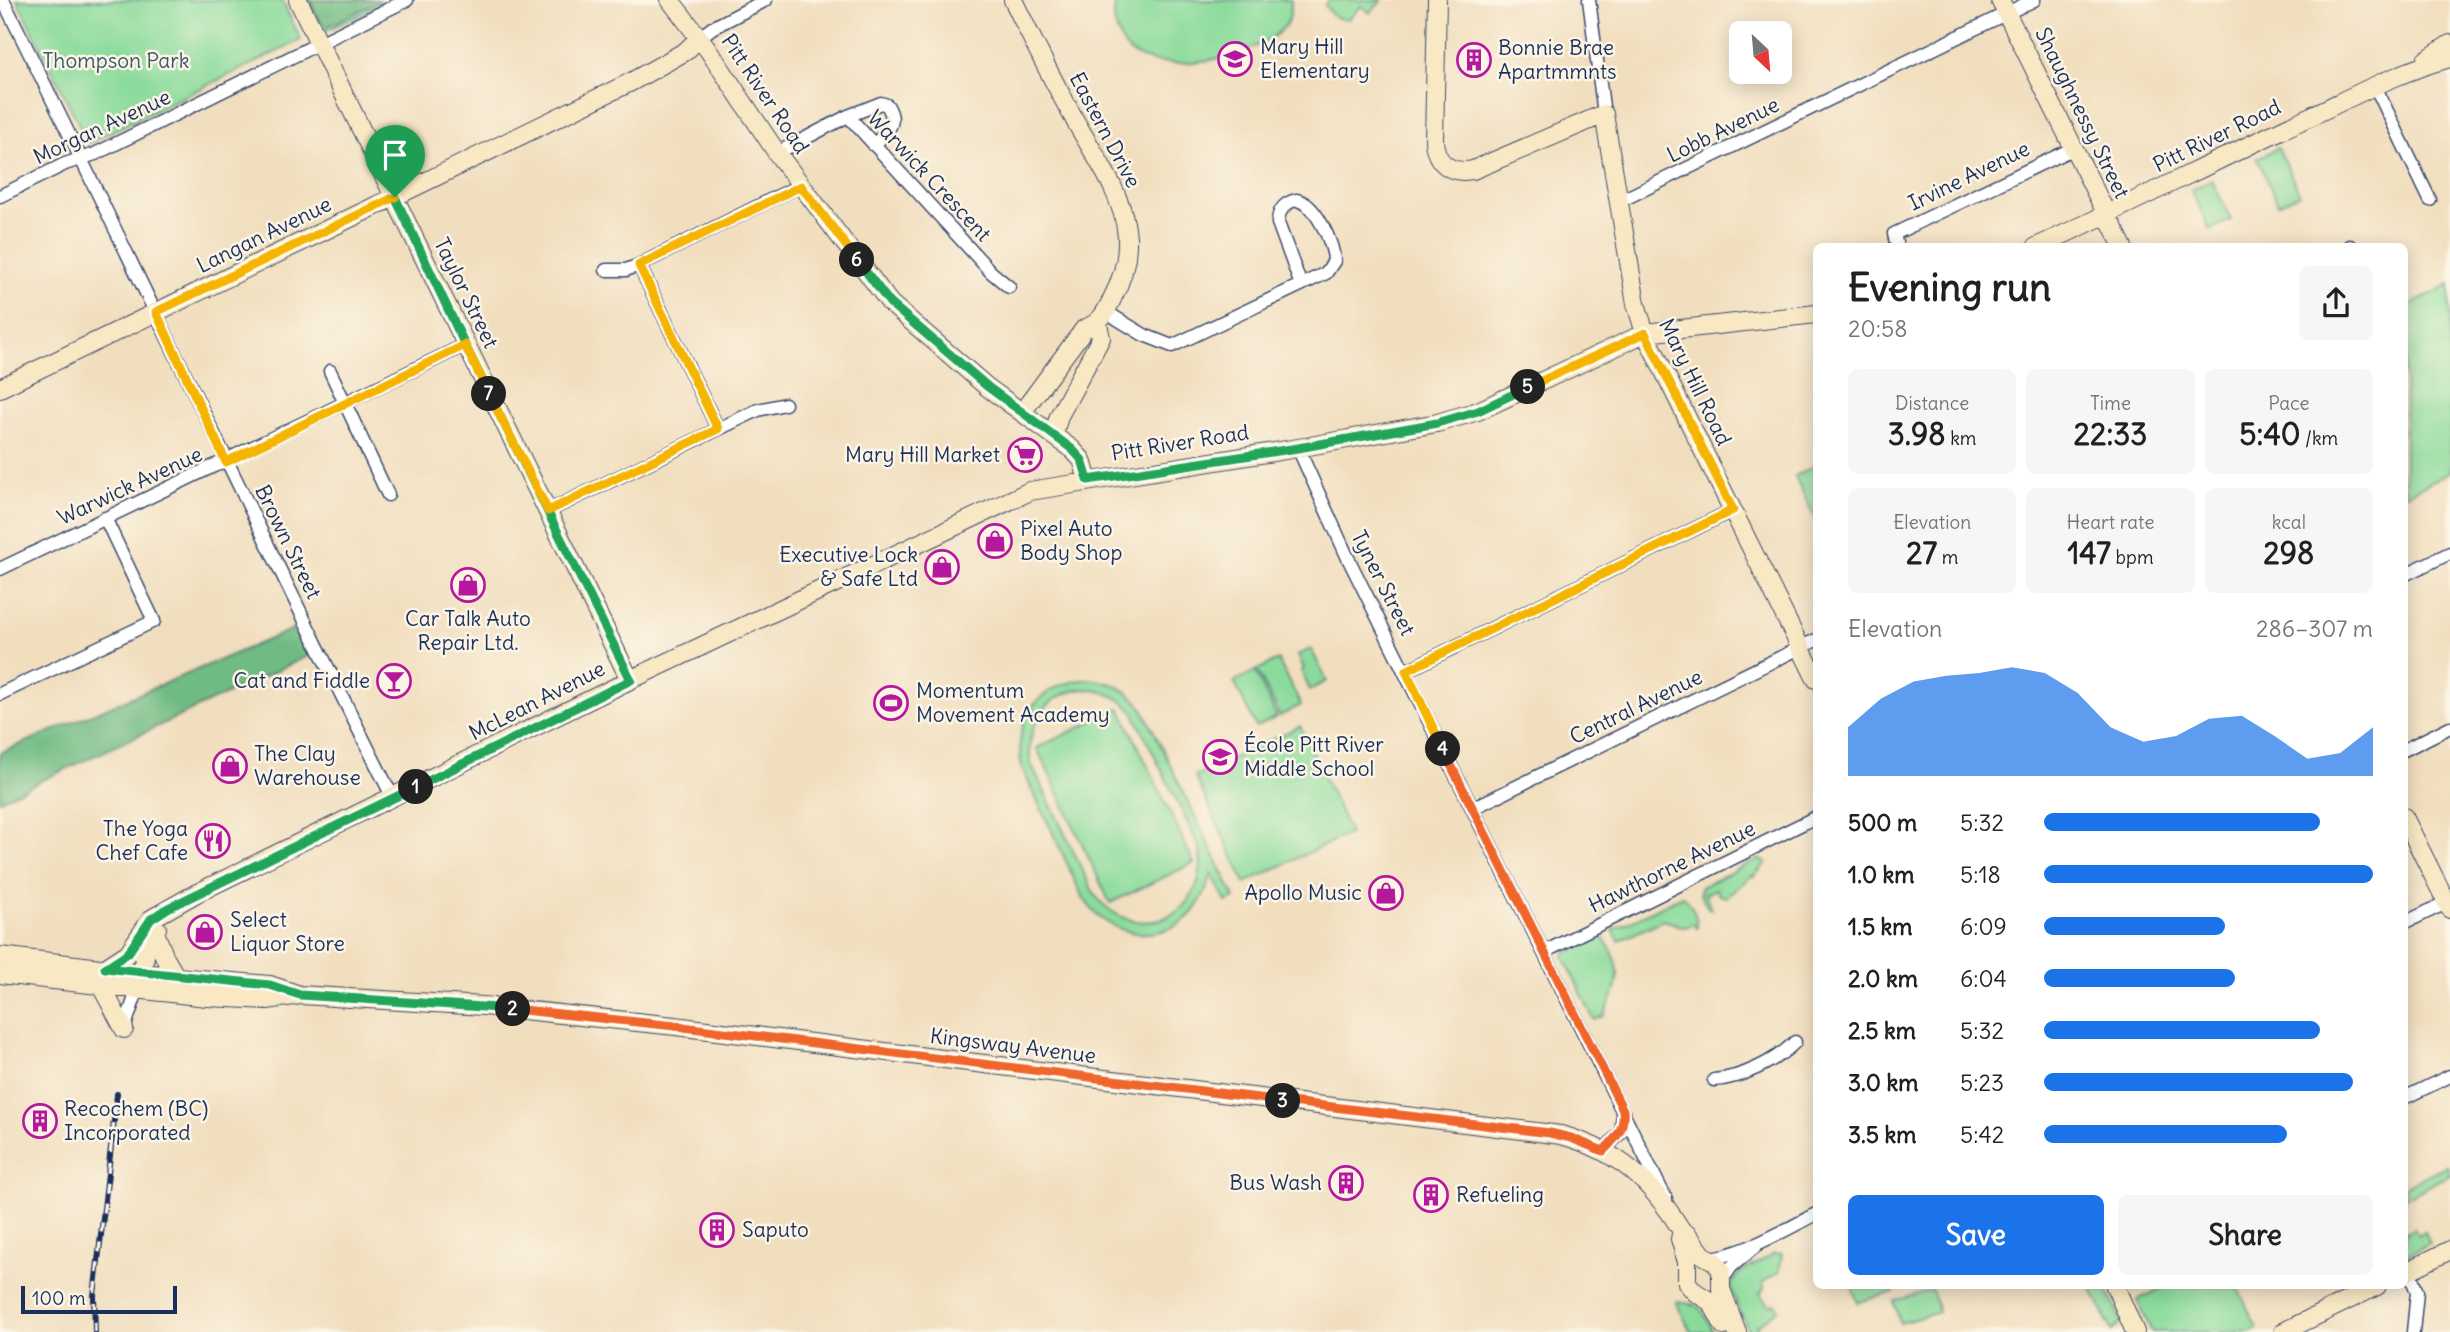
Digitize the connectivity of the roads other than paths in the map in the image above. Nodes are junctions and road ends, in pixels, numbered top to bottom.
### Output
1 (3, 0) edge
2 (298, 0) edge
3 (407, 0) edge
4 (670, 0) edge
5 (766, 0) edge
6 (1437, 0) edge
7 (1589, 0) edge
8 (2034, 0) edge
9 (1015, 1) edge
10 (2004, 6) edge
11 (699, 38) junction
12 (320, 43) junction
13 (2450, 44) edge
14 (2450, 58) edge
15 (2417, 66) junction
16 (2375, 86) junction
17 (1604, 114) junction
18 (848, 116) junction
19 (874, 145) junction
20 (2074, 148) junction
21 (777, 153) junction
22 (81, 159) junction
23 (801, 186) junction
24 (0, 195) edge
25 (395, 197) junction
26 (2430, 200) dead end
27 (1618, 202) junction
28 (2107, 215) junction
29 (1896, 243) edge
30 (2045, 243) edge
31 (2121, 243) edge
32 (639, 265) junction
33 (607, 270) dead end
34 (1301, 285) junction
35 (1009, 287) dead end
36 (156, 312) junction
37 (1813, 314) edge
38 (1102, 318) junction
39 (1645, 333) junction
40 (465, 345) junction
41 (330, 371) dead end
42 (0, 388) edge
43 (345, 404) junction
44 (785, 404) dead end
45 (1023, 411) junction
46 (718, 429) junction
47 (1054, 434) junction
48 (1298, 448) junction
49 (226, 462) junction
50 (1088, 480) junction
51 (388, 495) dead end
52 (1733, 510) junction
53 (548, 511) junction
54 (105, 519) junction
55 (2450, 553) edge
56 (0, 569) edge
57 (2408, 573) edge
58 (1809, 644) edge
59 (1813, 665) edge
60 (1406, 671) junction
61 (631, 680) junction
62 (0, 694) edge
63 (2450, 727) edge
64 (2408, 748) edge
65 (393, 798) junction
66 (1473, 808) junction
67 (1813, 818) edge
68 (2408, 825) edge
69 (2449, 904) edge
70 (168, 908) junction
71 (2408, 921) edge
72 (155, 932) junction
73 (1544, 952) junction
74 (0, 956) edge
75 (105, 968) junction
76 (142, 972) junction
77 (0, 974) edge
78 (176, 977) junction
79 (100, 986) junction
80 (137, 991) junction
81 (300, 995) junction
82 (124, 1029) joint
83 (1795, 1042) dead end
84 (2450, 1076) edge
85 (1714, 1080) dead end
86 (2408, 1096) edge
87 (1623, 1110) junction
88 (1603, 1151) junction
89 (1813, 1216) edge
90 (1682, 1231) junction
91 (1762, 1241) junction
92 (2450, 1251) edge
93 (1708, 1258) junction
94 (1687, 1270) junction
95 (2408, 1272) edge
96 (2408, 1274) edge
97 (1721, 1281) junction
98 (2116, 1289) edge
99 (2370, 1289) edge
100 (1700, 1294) junction
101 (1727, 1332) edge
102 (1737, 1332) edge
103 (2135, 1332) edge
104 (2283, 1332) edge
105 (2413, 1332) edge

1 - 22 street, Brown Street
2 - 12 main road, Taylor Street
3 - 12 street, Morgan Avenue
4 - 11 main road, Pitt River Road
5 - 11 street, Langan Avenue
6 - 17 main road
7 - 17 street, Mary Hill Road
8 - 10 street, Lobb Avenue
9 - 38 main road, Eastern Drive
10 - 20 main road, Shaughnessy Street
10 - 27 street, Lobb Avenue
11 - 21 main road, Pitt River Road
11 - 25 main road, Langan Avenue
12 - 22 street, Morgan Avenue
12 - 25 main road, Taylor Street
13 - 15 main road, Pitt River Road
14 - 15 main road, Pitt River Road
15 - 16 main road, Pitt River Road
16 - 26 street
16 - 28 main road, Pitt River Road
17 - 27 main road, Mary Hill Road
18 - 19 street, Warwick Crescent
18 - 19 street
18 - 21 street, Warwick Crescent
19 - 35 street, Warwick Crescent
20 - 28 main road, Shaughnessy Street
20 - 29 street, Irvine Avenue
21 - 23 main road, Pitt River Road
22 - 24 street, Morgan Avenue
22 - 36 street, Brown Street
23 - 32 street
23 - 45 main road, Pitt River Road
25 - 36 main road, Langan Avenue
25 - 40 main road, Taylor Street
27 - 39 main road, Mary Hill Road
28 - 30 main road, Pitt River Road
28 - 31 main road, Shaughnessy Street
32 - 33 street
32 - 46 street
34 - 34 street
34 - 38 street
36 - 42 main road, Langan Avenue
36 - 49 street, Brown Street
37 - 39 main road, Pitt River Road
38 - 45 main road, Eastern Drive
38 - 47 main road, Eastern Drive
39 - 48 main road, Pitt River Road
39 - 52 main road, Mary Hill Road
40 - 43 street, Warwick Avenue
40 - 53 main road, Taylor Street
41 - 43 street
43 - 49 street, Warwick Avenue
43 - 51 street
44 - 46 street
45 - 47 main road, Pitt River Road
46 - 53 street
47 - 50 main road, Pitt River Road
48 - 50 main road, Pitt River Road
48 - 60 street, Tyner Street
49 - 54 street, Warwick Avenue
49 - 65 street, Brown Street
50 - 61 main road, McLean Avenue
52 - 58 main road, Mary Hill Road
52 - 60 street
53 - 61 main road, Taylor Street
54 - 56 street, Warwick Avenue
54 - 62 street
55 - 57 street
58 - 59 main road, Mary Hill Road
58 - 66 street, Central Avenue
60 - 66 street, Tyner Street
61 - 65 main road, McLean Avenue
63 - 64 street
65 - 70 main road, McLean Avenue
66 - 73 street, Tyner Street
67 - 73 street, Hawthorne Avenue
68 - 69 main road
69 - 71 street
70 - 72 main road
70 - 75 main road, McLean Avenue
72 - 76 main road
72 - 78 main road
73 - 87 street, Tyner Street
74 - 75 main road, Kingsway Avenue
75 - 76 main road, Kingsway Avenue
76 - 78 main road, Kingsway Avenue
76 - 80 main road
77 - 79 main road, Kingsway Avenue
78 - 81 main road, Kingsway Avenue
79 - 80 main road, Kingsway Avenue
79 - 82 main road
80 - 81 main road, Kingsway Avenue
80 - 82 street
81 - 88 main road, Kingsway Avenue
83 - 85 street
84 - 86 street
87 - 88 street
87 - 90 street, Tyner Street
88 - 90 main road, Kingsway Avenue
89 - 91 street
90 - 93 main road, Kingsway Avenue
90 - 94 main road, Kingsway Avenue
91 - 93 street
91 - 97 street
92 - 95 main road
93 - 94 main road
93 - 97 main road, Kingsway Avenue
94 - 100 main road, Kingsway Avenue
96 - 105 street
97 - 100 main road
97 - 102 main road, Kingsway Avenue
98 - 103 main road
99 - 104 main road
100 - 101 main road, Kingsway Avenue

